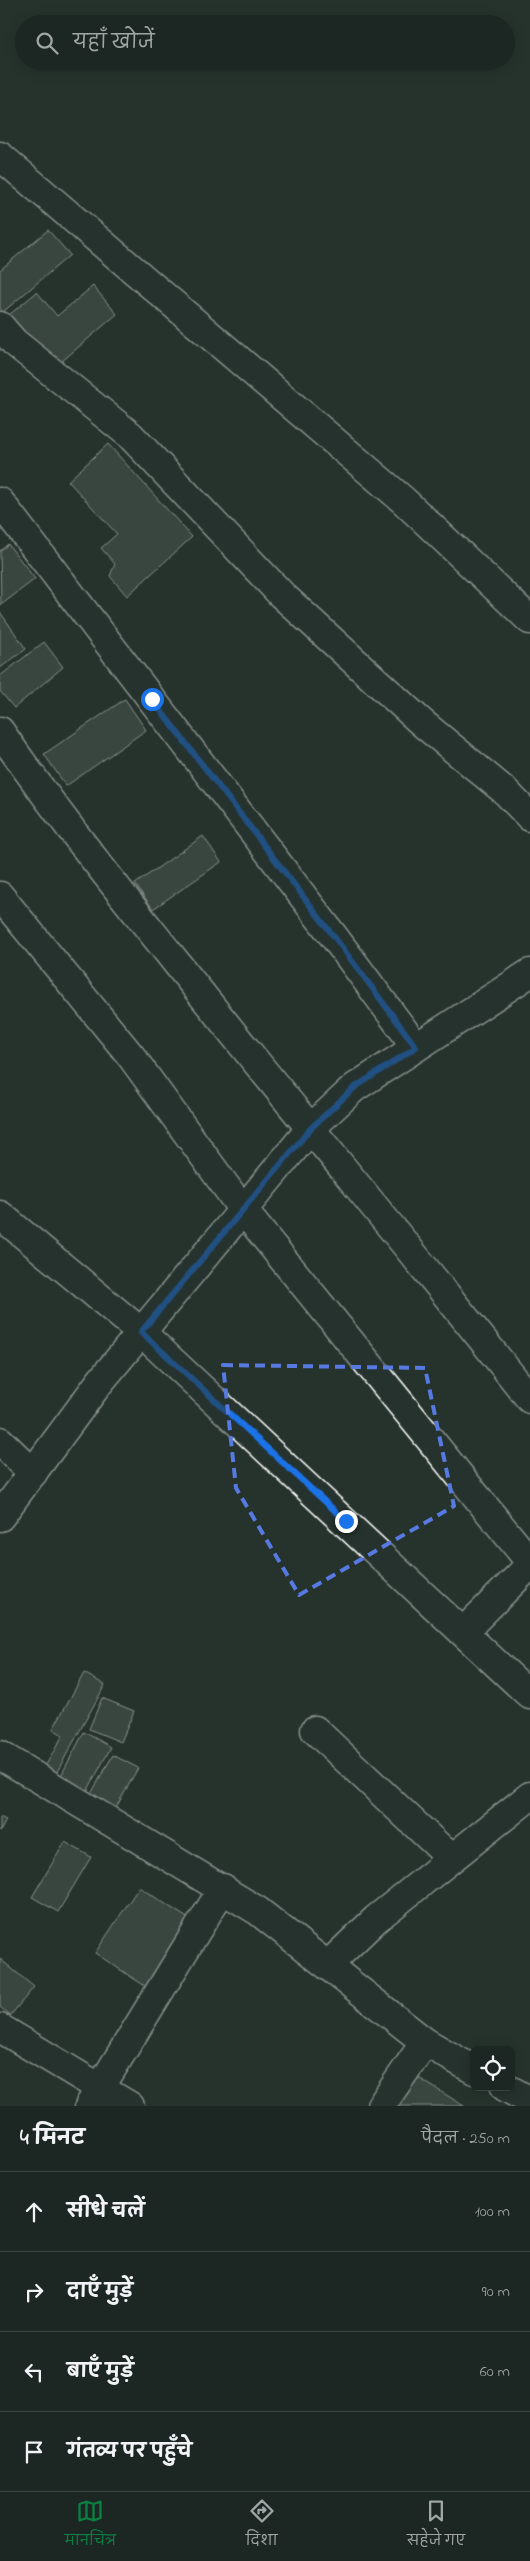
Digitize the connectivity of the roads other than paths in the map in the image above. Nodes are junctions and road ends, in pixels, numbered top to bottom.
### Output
1 (0, 156) edge
2 (0, 326) edge
3 (0, 502) edge
4 (530, 620) edge
5 (0, 731) edge
6 (530, 817) edge
7 (0, 896) edge
8 (526, 982) edge
9 (416, 1047) junction
10 (311, 1128) junction
11 (243, 1210) junction
12 (0, 1215) edge
13 (141, 1332) junction
14 (530, 1399) edge
15 (0, 1441) edge
16 (33, 1473) junction
17 (0, 1517) edge
18 (530, 1564) edge
19 (463, 1632) junction
20 (530, 1695) edge
21 (315, 1730) dead end
22 (0, 1755) edge
23 (530, 1796) edge
24 (451, 1858) junction
25 (223, 1888) junction
26 (328, 1965) junction
27 (0, 2028) edge
28 (425, 2042) junction
29 (470, 2068) edge
30 (511, 2091) edge
31 (94, 2097) edge
32 (530, 2101) edge
33 (130, 2106) edge
34 (381, 2106) edge

1 - 4 street
2 - 6 street
3 - 9 street
5 - 10 street
7 - 11 street
8 - 9 street
9 - 10 street
10 - 11 street
10 - 14 street
11 - 13 street
11 - 18 street
12 - 13 street
13 - 16 street
13 - 19 street
15 - 16 street
16 - 17 street
18 - 19 street
19 - 20 street
21 - 24 street
22 - 25 street
23 - 24 street
24 - 26 street
25 - 26 street
25 - 31 street
26 - 28 street
27 - 31 street
28 - 29 street
28 - 34 street
30 - 32 street
31 - 33 street

